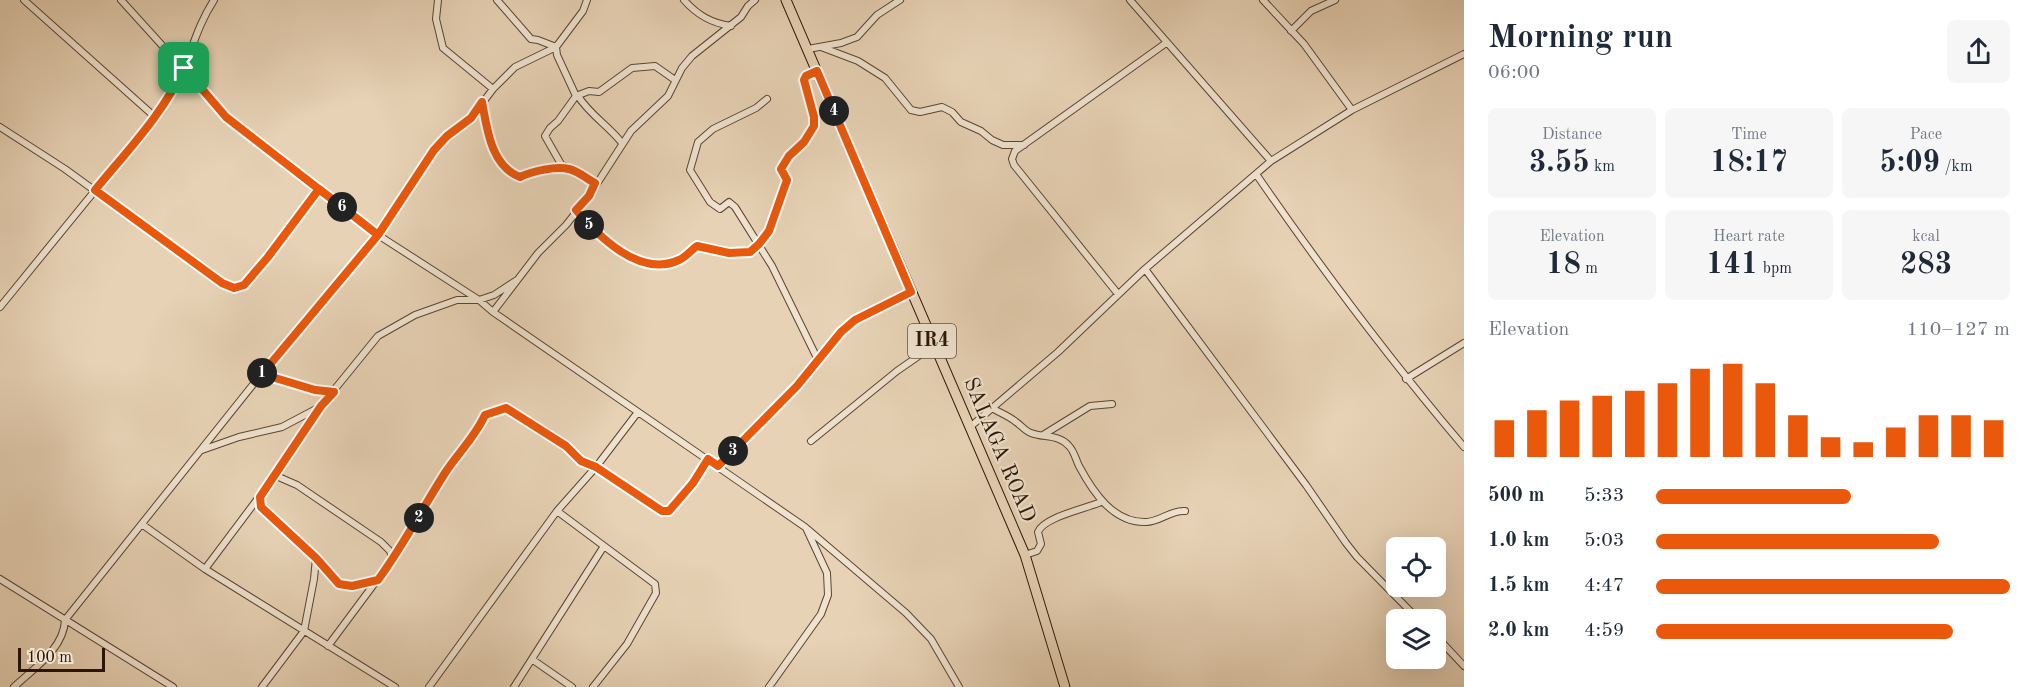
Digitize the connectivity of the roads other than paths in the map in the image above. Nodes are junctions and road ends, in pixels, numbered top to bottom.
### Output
1 (24, 0) edge
2 (122, 0) edge
3 (214, 0) edge
4 (438, 0) edge
5 (498, 0) edge
6 (587, 0) edge
7 (684, 0) edge
8 (755, 0) edge
9 (786, 0) edge
10 (900, 0) edge
11 (1130, 0) edge
12 (1263, 0) edge
13 (1335, 0) edge
14 (730, 26) junction
15 (1292, 30) junction
16 (1166, 43) junction
17 (821, 46) junction
18 (556, 47) junction
19 (808, 49) junction
20 (1463, 57) edge
21 (184, 68) junction
22 (817, 71) junction
23 (675, 80) junction
24 (493, 89) junction
25 (577, 96) junction
26 (767, 99) dead end
27 (482, 102) junction
28 (1352, 110) junction
29 (155, 117) junction
30 (0, 127) edge
31 (622, 143) junction
32 (1025, 145) junction
33 (1271, 161) junction
34 (570, 169) junction
35 (1256, 174) junction
36 (595, 183) junction
37 (319, 189) junction
38 (95, 190) junction
39 (576, 210) junction
40 (378, 235) junction
41 (759, 244) junction
42 (1145, 269) junction
43 (516, 280) junction
44 (911, 292) junction
45 (1118, 294) junction
46 (479, 300) junction
47 (0, 307) edge
48 (493, 312) junction
49 (1464, 343) edge
50 (933, 346) junction
51 (818, 360) junction
52 (262, 374) junction
53 (1406, 379) junction
54 (334, 392) junction
55 (1112, 404) dead end
56 (321, 406) junction
57 (992, 408) junction
58 (639, 412) junction
59 (970, 427) junction
60 (1042, 435) junction
61 (811, 441) dead end
62 (1464, 447) edge
63 (201, 450) junction
64 (708, 459) junction
65 (718, 466) junction
66 (596, 467) junction
67 (274, 475) junction
68 (260, 497) junction
69 (1101, 502) junction
70 (556, 511) junction
71 (1185, 511) dead end
72 (143, 525) junction
73 (805, 526) junction
74 (604, 546) junction
75 (1024, 555) junction
76 (392, 557) junction
77 (316, 558) junction
78 (205, 569) junction
79 (0, 579) edge
80 (378, 580) junction
81 (1408, 609) edge
82 (66, 620) junction
83 (304, 631) junction
84 (328, 646) junction
85 (1446, 647) edge
86 (533, 660) junction
87 (1464, 666) edge
88 (14, 687) edge
89 (173, 687) edge
90 (262, 687) edge
91 (395, 687) edge
92 (429, 687) edge
93 (514, 687) edge
94 (572, 687) edge
95 (593, 687) edge
96 (769, 687) edge
97 (959, 687) edge
98 (1065, 687) edge

1 - 29 street
2 - 21 street
3 - 21 street
4 - 24 street
5 - 18 street
6 - 18 street
7 - 14 street
8 - 14 street
9 - 19 main road, SALAGA ROAD / IR4
10 - 17 street
11 - 16 street
12 - 15 street
13 - 15 street
14 - 23 street
15 - 28 street
16 - 32 street
16 - 33 street
17 - 19 street
17 - 32 street
18 - 24 street
18 - 25 street
19 - 22 main road, SALAGA ROAD / IR4
20 - 28 street
21 - 29 street
21 - 37 street
22 - 41 street
22 - 44 main road, SALAGA ROAD / IR4
23 - 25 street
23 - 31 street
24 - 27 street
25 - 31 street
25 - 34 street
26 - 41 street
27 - 34 street
27 - 40 street
28 - 33 street
29 - 38 street
30 - 38 street
31 - 36 street
32 - 45 street
33 - 35 street
34 - 36 street
35 - 42 street
35 - 53 street
36 - 39 street
37 - 38 street
37 - 40 street
38 - 47 street
39 - 41 street
39 - 43 street
40 - 46 street
40 - 52 street
41 - 51 street
42 - 45 street
42 - 81 street
43 - 46 street
43 - 48 street
44 - 50 main road, SALAGA ROAD / IR4
44 - 51 street
45 - 57 street
46 - 48 street
46 - 54 street
48 - 58 street
49 - 53 street
50 - 59 main road, SALAGA ROAD / IR4
50 - 61 street
51 - 65 street
52 - 54 street
52 - 63 street
53 - 62 street
54 - 56 street
55 - 60 street
56 - 63 street
56 - 67 street
57 - 59 street
57 - 60 street
58 - 64 street
58 - 66 street
59 - 75 main road, SALAGA ROAD / IR4
60 - 69 street
63 - 72 street
64 - 65 street
64 - 66 street
65 - 73 street
66 - 70 street
66 - 76 street
67 - 68 street
67 - 76 street
68 - 77 street
68 - 78 street
69 - 71 street
69 - 75 street
70 - 74 street
70 - 92 street
72 - 78 street
72 - 82 street
73 - 96 street
73 - 97 street
74 - 86 street
74 - 95 street
75 - 98 main road, SALAGA ROAD / IR4
76 - 80 street
77 - 80 street
77 - 83 street
78 - 83 street
79 - 82 street
80 - 84 street
82 - 88 street
82 - 89 street
83 - 84 street
83 - 90 street
84 - 91 street
85 - 87 street
86 - 93 street
86 - 94 street

